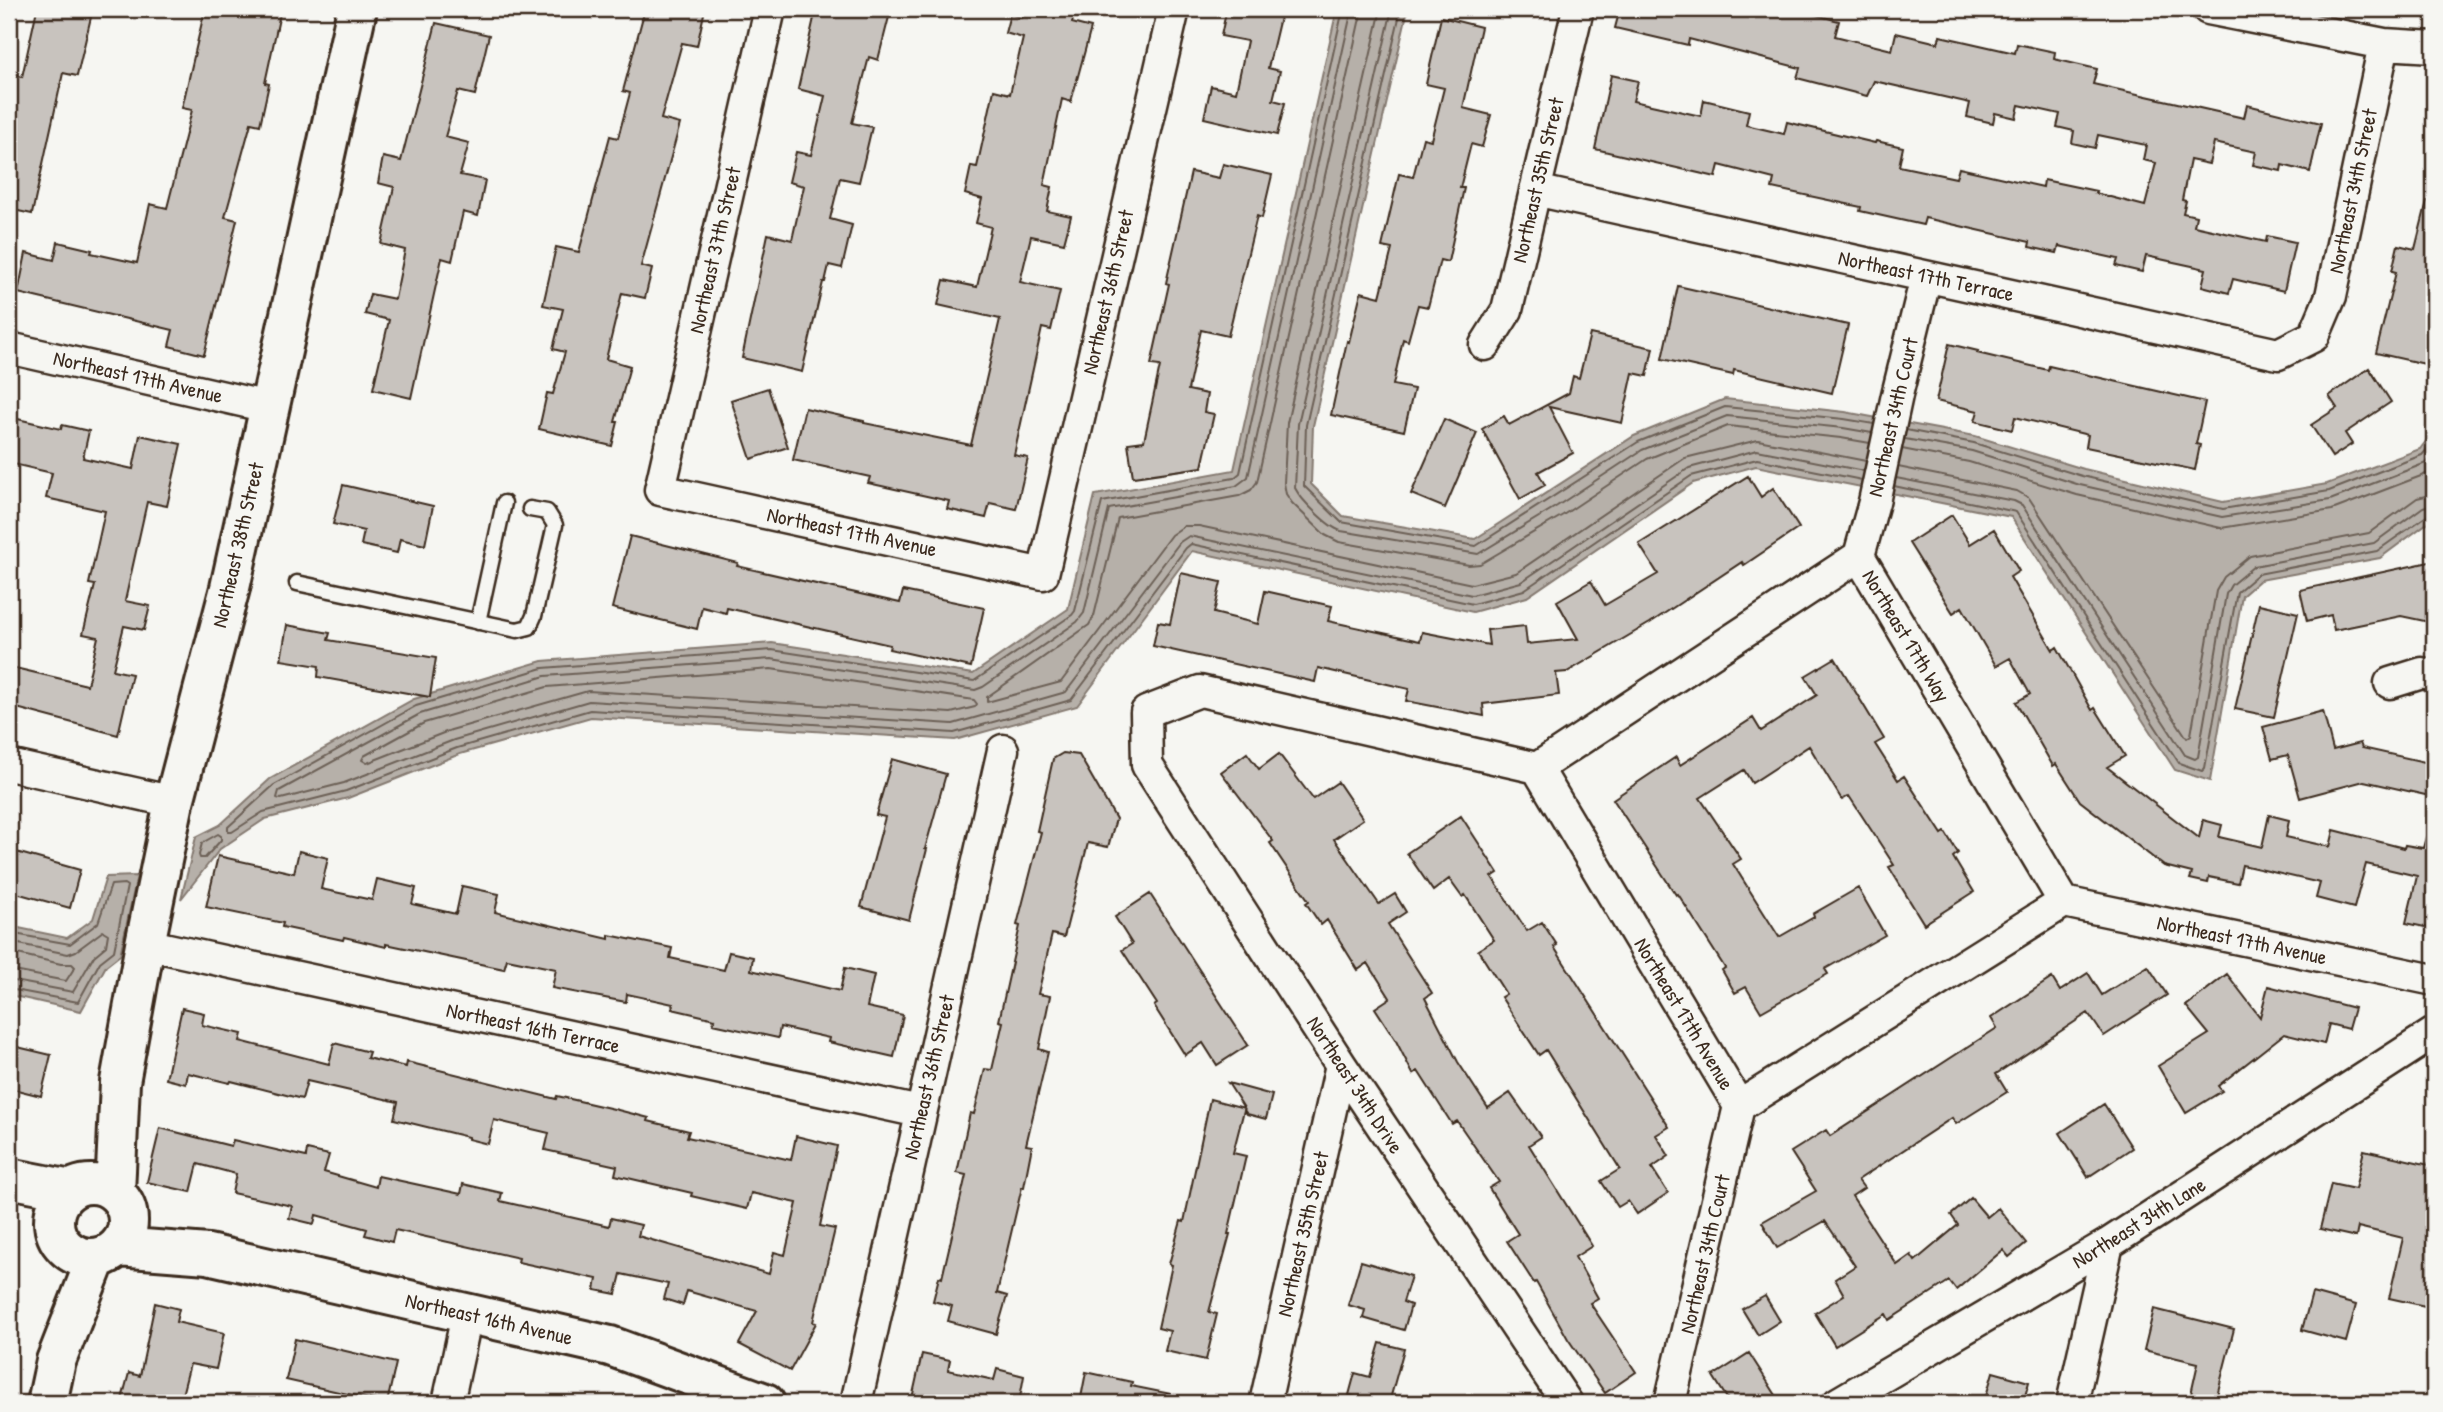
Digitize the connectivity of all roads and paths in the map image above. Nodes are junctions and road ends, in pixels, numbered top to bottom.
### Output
1 (357, 9) edge
2 (771, 9) edge
3 (1174, 9) edge
4 (1577, 9) edge
5 (2208, 9) edge
6 (2259, 14) edge
7 (2384, 44) junction
8 (2434, 47) edge
9 (1535, 190) junction
10 (1926, 276) junction
11 (2314, 335) joint
12 (1485, 345) dead end
13 (9, 348) edge
14 (268, 407) junction
15 (660, 491) joint
16 (504, 503) dead end
17 (530, 509) dead end
18 (1859, 556) junction
19 (1043, 574) joint
20 (297, 583) dead end
21 (478, 622) junction
22 (2434, 676) edge
23 (2390, 683) dead end
24 (1003, 750) dead end
25 (9, 765) edge
26 (1537, 768) junction
27 (174, 802) junction
28 (2064, 902) junction
29 (145, 944) junction
30 (2434, 981) edge
31 (2434, 1033) edge
32 (1341, 1065) junction
33 (1739, 1106) junction
34 (920, 1112) junction
35 (9, 1178) edge
36 (9, 1191) edge
37 (91, 1219) junction
38 (2108, 1244) junction
39 (467, 1315) junction
40 (47, 1403) edge
41 (448, 1403) edge
42 (765, 1403) edge
43 (856, 1403) edge
44 (1265, 1403) edge
45 (1567, 1403) edge
46 (1670, 1403) edge
47 (1838, 1403) edge
48 (2072, 1403) edge

1 - 14 street, Northeast 38th Street
2 - 15 street, Northeast 37th Street
3 - 19 street, Northeast 36th Street
4 - 9 street, Northeast 35th Street
5 - 6 street
6 - 7 street
7 - 8 street
7 - 11 street, Northeast 34th Street
9 - 10 street, Northeast 17th Terrace
9 - 12 street, Northeast 35th Street
10 - 11 street, Northeast 17th Terrace
10 - 18 street, Northeast 34th Court
13 - 14 street, Northeast 17th Avenue
14 - 27 street, Northeast 38th Street
15 - 19 street, Northeast 17th Avenue
16 - 21 lane
17 - 21 lane
18 - 26 street, Northeast 17th Way
18 - 28 street, Northeast 17th Way
20 - 21 lane
22 - 23 street
24 - 34 street, Northeast 36th Street
25 - 27 street
26 - 32 street, Northeast 34th Drive
26 - 33 street, Northeast 17th Avenue
27 - 29 street, Northeast 38th Street
28 - 30 street, Northeast 17th Avenue
28 - 33 street, Northeast 17th Avenue
29 - 34 street, Northeast 16th Terrace
29 - 37 street, Northeast 38th Street
31 - 38 street, Northeast 34th Lane
32 - 44 street, Northeast 35th Street
32 - 45 street, Northeast 34th Drive
33 - 46 street, Northeast 34th Court
34 - 43 street, Northeast 36th Street
35 - 37 street, Northeast 16th Avenue
36 - 37 street, Northeast 16th Avenue
37 - 39 street, Northeast 16th Avenue
37 - 40 street, Northeast 38th Street
38 - 47 street, Northeast 34th Lane
38 - 48 street
39 - 41 street
39 - 42 street, Northeast 16th Avenue

